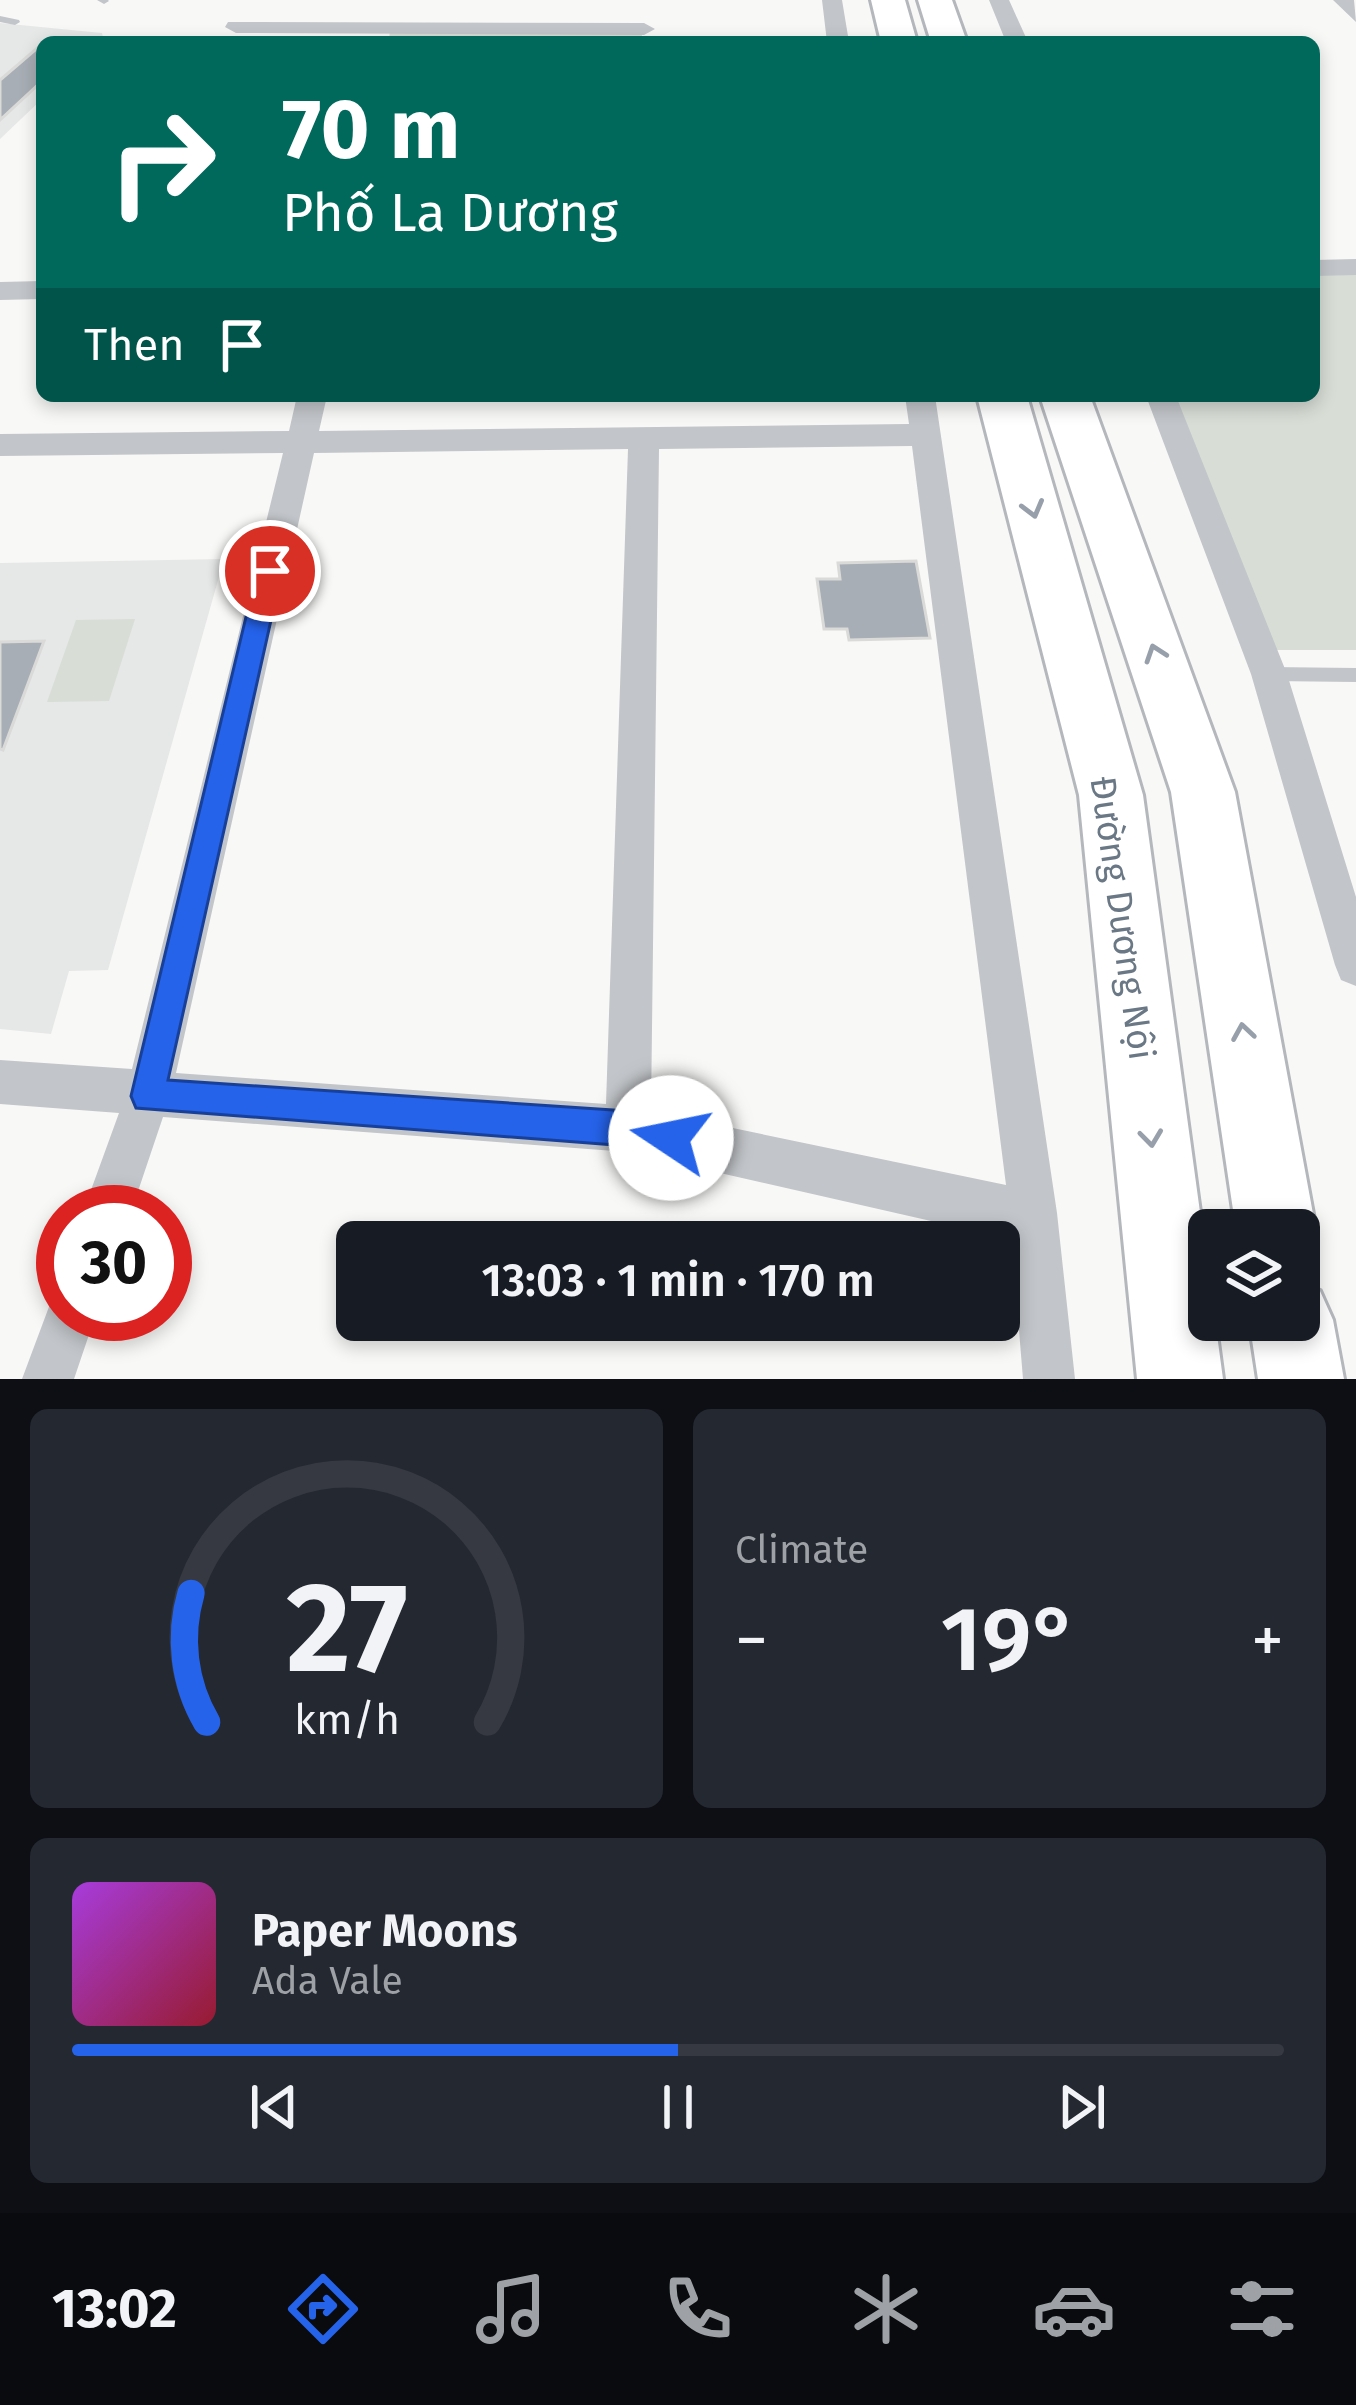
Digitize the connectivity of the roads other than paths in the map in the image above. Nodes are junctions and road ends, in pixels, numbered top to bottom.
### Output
1 (247, 0) edge
2 (642, 0) edge
3 (832, 0) edge
4 (888, 0) edge
5 (935, 0) edge
6 (999, 0) edge
7 (1343, 0) edge
8 (1356, 16) edge
9 (0, 20) edge
10 (14, 22) dead end
11 (233, 35) edge
12 (386, 35) edge
13 (645, 35) edge
14 (837, 36) edge
15 (897, 36) edge
16 (947, 36) edge
17 (1014, 36) edge
18 (1356, 243) edge
19 (1320, 244) edge
20 (0, 266) edge
21 (36, 266) edge
22 (1320, 268) edge
23 (1356, 268) edge
24 (36, 290) edge
25 (0, 291) edge
26 (310, 402) edge
27 (1004, 402) edge
28 (1067, 402) edge
29 (1163, 402) edge
30 (923, 416) edge
31 (300, 440) junction
32 (644, 441) junction
33 (0, 445) edge
34 (1269, 674) junction
35 (1356, 675) edge
36 (1356, 965) edge
37 (0, 1082) edge
38 (148, 1096) junction
39 (628, 1129) junction
40 (117, 1185) edge
41 (1272, 1209) edge
42 (1033, 1214) junction
43 (61, 1341) edge
44 (1295, 1341) edge
45 (48, 1379) edge
46 (1049, 1379) edge
47 (1180, 1379) edge
48 (1301, 1379) edge

1 - 11 street
2 - 13 street
3 - 14 street
4 - 15 main road
5 - 16 main road
6 - 17 street
7 - 8 street
9 - 10 lane
11 - 12 street
12 - 13 street
18 - 19 street
20 - 21 street
22 - 23 street
24 - 25 street
26 - 31 street
27 -> 47 main road, Đường Dương Nội
41 -> 28 main road
29 - 34 street
30 - 32 street
30 - 42 street
31 - 32 street
31 - 33 street
31 - 38 street
32 - 39 street
34 - 35 lane
34 - 36 street
37 - 38 street
38 - 39 street
38 - 40 street
39 - 42 street
42 - 46 street
43 - 45 street
44 - 48 main road

